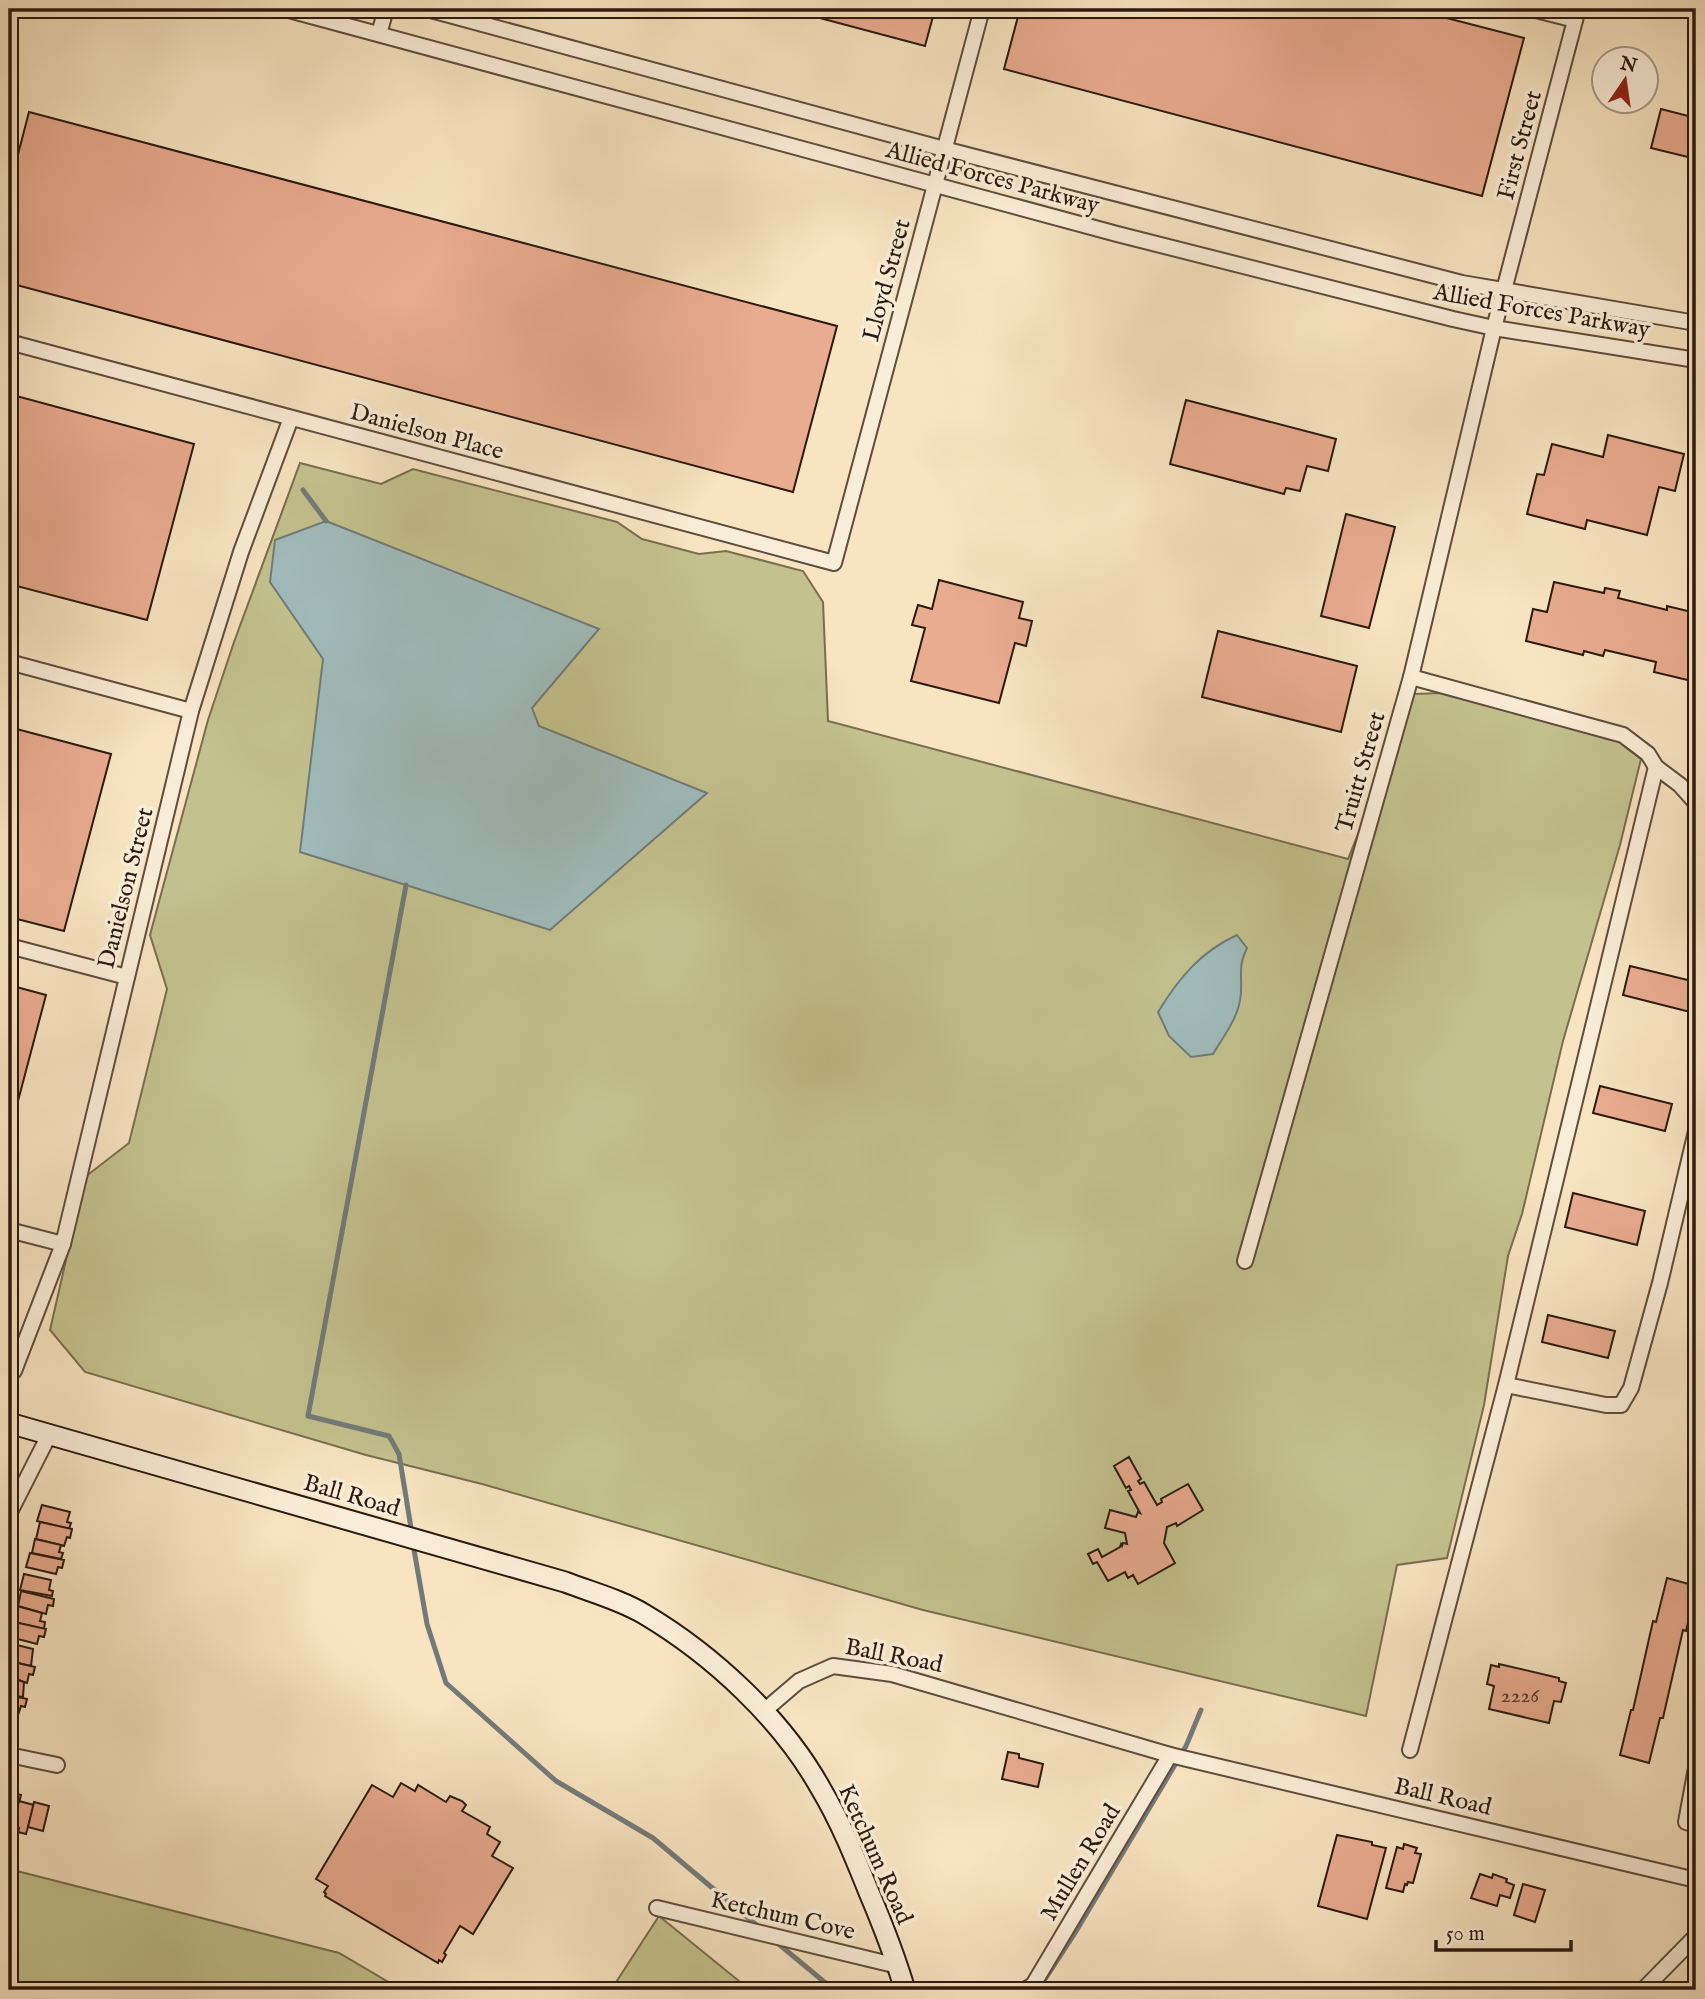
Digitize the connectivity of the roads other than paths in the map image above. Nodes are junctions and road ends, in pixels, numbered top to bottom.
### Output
1 (285, 9) edge
2 (386, 9) edge
3 (426, 9) edge
4 (982, 9) edge
5 (1532, 9) edge
6 (1576, 15) edge
7 (379, 34) junction
8 (944, 149) junction
9 (935, 185) junction
10 (1504, 292) junction
11 (1696, 323) edge
12 (1494, 328) junction
13 (9, 342) edge
14 (1696, 360) edge
15 (291, 418) junction
16 (834, 563) joint
17 (9, 662) edge
18 (1411, 677) junction
19 (191, 711) junction
20 (1656, 767) junction
21 (1696, 803) edge
22 (9, 946) edge
23 (127, 977) junction
24 (1696, 1131) edge
25 (9, 1230) edge
26 (63, 1244) junction
27 (1245, 1261) dead end
28 (14, 1371) dead end
29 (1506, 1385) junction
30 (9, 1423) edge
31 (49, 1435) junction
32 (9, 1514) edge
33 (764, 1711) junction
34 (1410, 1750) dead end
35 (9, 1755) edge
36 (1170, 1755) junction
37 (57, 1765) dead end
38 (1696, 1768) edge
39 (1696, 1825) edge
40 (1696, 1880) edge
41 (657, 1908) dead end
42 (1696, 1936) edge
43 (898, 1966) junction
44 (905, 1990) edge
45 (1026, 1990) edge
46 (1643, 1990) edge

1 - 7 street, Allied Forces Parkway
2 - 7 street
3 - 8 street, Allied Forces Parkway
4 - 8 street, Lloyd Street
5 - 6 street
6 - 10 street, First Street
7 - 9 street, Allied Forces Parkway
8 - 9 street, Lloyd Street
8 - 10 street, Allied Forces Parkway
9 - 12 street, Allied Forces Parkway
9 - 16 street, Lloyd Street
10 - 11 street, Allied Forces Parkway
10 - 12 street, Truitt Street
12 - 14 street, Allied Forces Parkway
12 - 18 street, Truitt Street
13 - 15 street, Danielson Place
15 - 16 street, Danielson Place
15 - 19 street, Danielson Street
17 - 19 street
18 - 20 street
18 - 27 street, Truitt Street
19 - 23 street, Danielson Street
20 - 21 street
20 - 29 street
22 - 23 street
23 - 26 street, Danielson Street
24 - 29 street
25 - 26 street
26 - 28 street, Danielson Street
29 - 34 street
30 - 31 main road, Ball Road
31 - 32 street
31 - 33 main road, Ball Road
33 - 36 street, Ball Road
33 - 43 main road, Ketchum Road
35 - 37 street
36 - 40 street, Ball Road
36 - 45 street, Mullen Road
38 - 39 street
41 - 43 street, Ketchum Cove
42 - 46 street
43 - 44 main road, Ketchum Road

